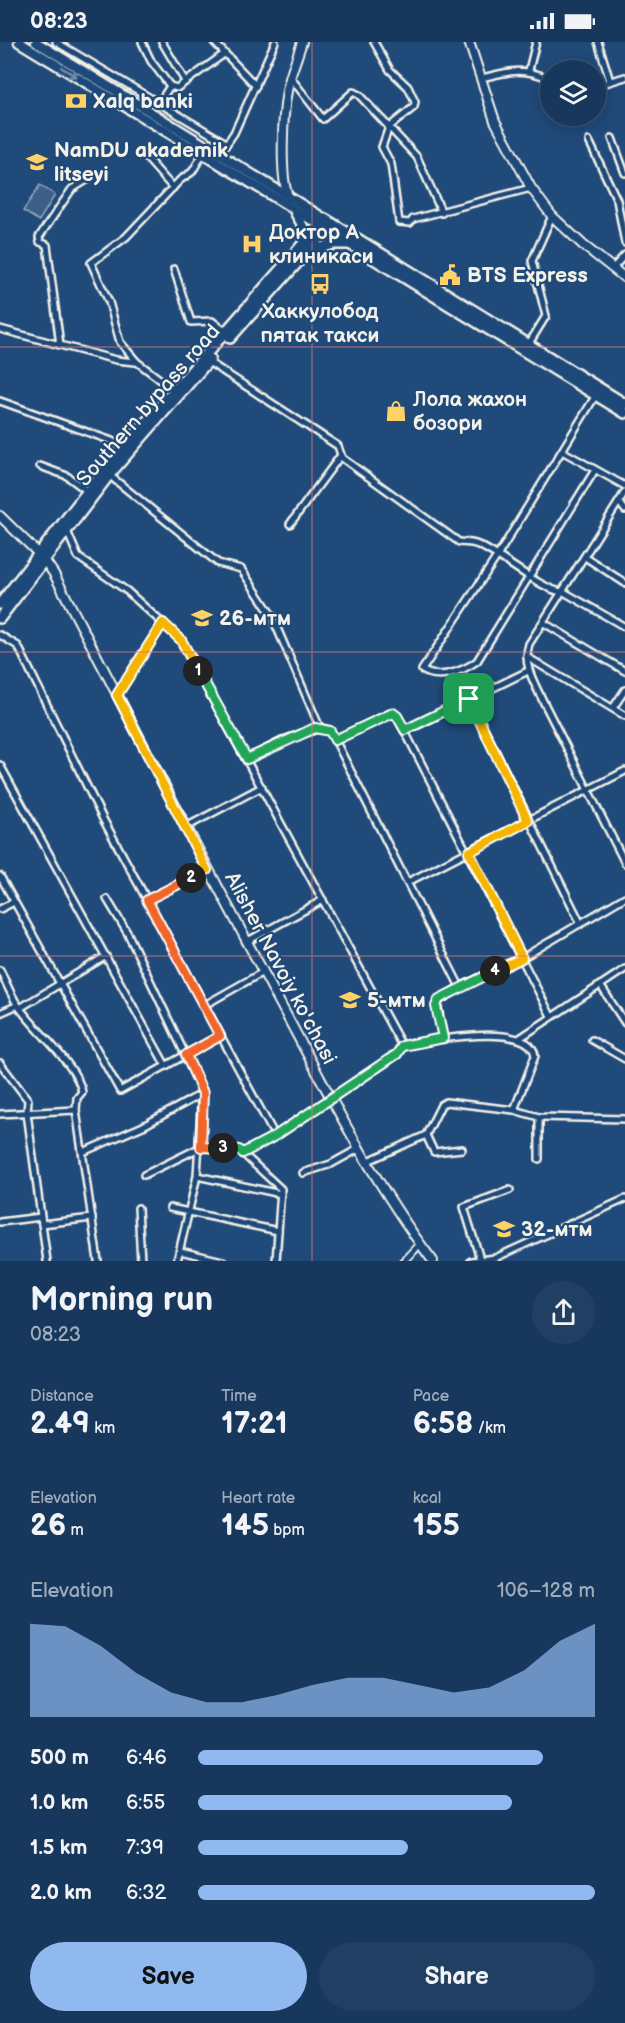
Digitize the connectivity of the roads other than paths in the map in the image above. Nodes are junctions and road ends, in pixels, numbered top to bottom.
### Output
1 (18, 42) edge
2 (36, 42) edge
3 (56, 42) edge
4 (142, 42) edge
5 (162, 42) edge
6 (214, 42) edge
7 (275, 42) edge
8 (302, 42) edge
9 (374, 42) edge
10 (469, 42) edge
11 (536, 42) edge
12 (598, 42) edge
13 (224, 54) junction
14 (529, 70) junction
15 (540, 75) edge
16 (290, 77) junction
17 (625, 77) edge
18 (482, 78) junction
19 (185, 81) junction
20 (610, 81) junction
21 (606, 82) edge
22 (170, 86) junction
23 (256, 86) junction
24 (159, 103) junction
25 (389, 127) junction
26 (612, 138) dead end
27 (590, 141) dead end
28 (226, 143) junction
29 (143, 154) dead end
30 (203, 154) junction
31 (219, 155) junction
32 (625, 173) edge
33 (90, 178) dead end
34 (173, 188) junction
35 (531, 188) junction
36 (289, 202) junction
37 (441, 213) junction
38 (552, 216) junction
39 (326, 224) junction
40 (625, 243) edge
41 (304, 244) junction
42 (353, 245) junction
43 (305, 255) junction
44 (625, 255) edge
45 (613, 268) junction
46 (174, 269) dead end
47 (625, 278) edge
48 (0, 329) edge
49 (226, 333) junction
50 (60, 345) junction
51 (528, 345) junction
52 (205, 360) junction
53 (137, 362) junction
54 (174, 390) junction
55 (596, 395) junction
56 (0, 401) edge
57 (625, 404) edge
58 (625, 413) edge
59 (122, 449) junction
60 (562, 451) junction
61 (341, 455) junction
62 (40, 466) dead end
63 (595, 470) junction
64 (109, 475) junction
65 (625, 486) edge
66 (87, 491) junction
67 (625, 492) edge
68 (618, 502) junction
69 (625, 510) edge
70 (0, 516) edge
71 (290, 524) dead end
72 (66, 529) junction
73 (41, 555) junction
74 (498, 555) junction
75 (585, 557) junction
76 (530, 576) junction
77 (625, 583) edge
78 (564, 592) junction
79 (0, 604) edge
80 (0, 618) edge
81 (163, 623) junction
82 (544, 623) junction
83 (625, 627) edge
84 (0, 634) edge
85 (527, 657) junction
86 (528, 671) junction
87 (625, 671) edge
88 (625, 690) edge
89 (117, 695) junction
90 (469, 699) junction
91 (614, 708) junction
92 (625, 716) edge
93 (320, 728) junction
94 (405, 730) junction
95 (335, 740) junction
96 (247, 759) junction
97 (0, 765) edge
98 (625, 771) edge
99 (262, 787) junction
100 (589, 790) junction
101 (528, 821) junction
102 (186, 828) junction
103 (469, 852) junction
104 (625, 863) edge
105 (207, 870) junction
106 (0, 876) edge
107 (408, 882) junction
108 (625, 897) edge
109 (107, 899) dead end
110 (147, 900) junction
111 (323, 900) junction
112 (14, 902) junction
113 (0, 909) edge
114 (581, 924) junction
115 (246, 942) junction
116 (106, 956) junction
117 (522, 958) junction
118 (625, 969) edge
119 (0, 970) edge
120 (263, 972) junction
121 (60, 984) junction
122 (600, 984) junction
123 (460, 987) junction
124 (203, 1006) junction
125 (19, 1007) junction
126 (0, 1013) edge
127 (551, 1016) junction
128 (625, 1023) edge
129 (220, 1036) junction
130 (443, 1038) junction
131 (520, 1038) junction
132 (592, 1040) dead end
133 (402, 1046) junction
134 (186, 1055) junction
135 (625, 1059) edge
136 (0, 1063) edge
137 (166, 1066) junction
138 (203, 1093) junction
139 (330, 1097) junction
140 (76, 1110) junction
141 (514, 1110) junction
142 (27, 1113) junction
143 (0, 1114) edge
144 (539, 1117) junction
145 (625, 1119) edge
146 (426, 1134) junction
147 (275, 1136) junction
148 (201, 1147) junction
149 (360, 1148) junction
150 (462, 1149) dead end
151 (83, 1152) junction
152 (243, 1153) junction
153 (538, 1160) dead end
154 (368, 1161) junction
155 (303, 1173) dead end
156 (144, 1175) dead end
157 (197, 1176) junction
158 (510, 1190) dead end
159 (281, 1194) junction
160 (625, 1199) edge
161 (138, 1208) dead end
162 (170, 1208) dead end
163 (189, 1211) junction
164 (92, 1218) junction
165 (42, 1221) junction
166 (0, 1222) edge
167 (278, 1231) junction
168 (420, 1244) junction
169 (180, 1251) junction
170 (480, 1259) junction
171 (47, 1261) edge
172 (98, 1261) edge
173 (141, 1261) edge
174 (177, 1261) edge
175 (223, 1261) edge
176 (276, 1261) edge
177 (404, 1261) edge
178 (433, 1261) edge
179 (471, 1261) edge

1 -> 30 main road
2 - 31 main road
3 - 24 street
4 - 22 street
5 - 19 street
6 - 13 street
7 - 23 street
8 - 16 main road
9 - 25 street
10 - 18 main road
11 - 14 street
12 - 20 street
13 - 19 street
13 - 23 street
14 - 15 street
14 - 18 street
16 - 25 street
16 - 36 main road
17 - 20 street
18 - 35 main road
19 - 22 street
20 - 21 street
22 - 24 street
23 - 28 street
24 - 28 street
25 - 37 street
25 - 37 street
26 - 32 street
27 - 40 street
28 - 31 street
29 - 34 street
30 - 34 street
30 - 36 main road
31 - 36 main road
33 - 50 street
34 - 53 street
35 - 37 street
35 - 38 main road
36 - 39 main road
36 - 41 main road
38 - 45 main road
38 - 51 street
39 - 41 highway, Southern bypass road
39 - 42 highway
39 - 43 highway, Southern bypass road
39 - 51 highway
41 - 49 highway, Southern bypass road
42 - 43 highway
42 - 55 highway
43 - 52 highway, Southern bypass road
44 - 45 street
45 - 47 main road
46 - 49 street
48 - 50 street
49 - 52 highway, Southern bypass road
50 - 53 street
51 - 57 highway
52 - 54 highway, Southern bypass road
52 - 61 street
52 - 64 highway, Southern bypass road
53 - 54 street
54 - 59 highway, Southern bypass road
55 - 58 highway
55 - 60 street
56 - 59 street
59 - 66 highway, Southern bypass road
60 - 63 street
60 - 74 street
61 - 71 street
61 - 74 street
62 - 66 street
63 - 65 street
63 - 76 street
64 - 72 highway, Southern bypass road
64 - 93 street
66 - 73 highway, Southern bypass road
67 - 68 street
68 - 69 street
68 - 75 street
70 - 73 main road, Alisher Navoiy ko'chasi
72 - 73 highway, Southern bypass road
72 - 81 street
73 - 79 highway
73 - 80 highway, Southern bypass road
73 - 89 main road, Alisher Navoiy ko'chasi
74 - 76 street
74 - 76 street
75 - 77 street
75 - 78 street
76 - 78 street
78 - 82 street
78 - 83 street
81 - 89 street
81 - 96 street
82 - 85 street
82 - 87 street
84 - 110 street
85 - 86 street
85 - 91 street
86 - 90 street
86 - 100 street
88 - 91 street
89 - 102 main road, Alisher Navoiy ko'chasi
90 - 94 street
90 - 101 street
91 - 92 street
93 - 95 street
93 - 96 street
94 - 95 street
94 - 103 street
95 - 107 street
96 - 99 street
97 - 116 street
98 - 100 street
99 - 102 street
99 - 111 street
100 - 101 street
100 - 104 street
101 - 103 street
101 - 114 street
102 - 105 main road, Alisher Navoiy ko'chasi
103 - 107 street
103 - 117 street
105 - 110 street
105 - 115 main road, Alisher Navoiy ko'chasi
106 - 112 street
107 - 123 street
108 - 114 street
109 - 134 street
110 - 124 street
111 - 115 street
111 - 133 street
112 - 113 street
112 - 121 street
114 - 117 street
115 - 120 main road, Alisher Navoiy ko'chasi
116 - 121 street
116 - 137 street
117 - 123 street
117 - 127 street
118 - 122 street
119 - 125 street
120 - 124 street
120 - 139 main road, Alisher Navoiy ko'chasi
121 - 125 street
121 - 137 street
122 - 127 street
122 - 128 street
123 - 130 street
124 - 129 street
125 - 126 street
125 - 140 street
127 - 131 street
129 - 134 street
129 - 147 street
130 - 131 street
130 - 133 street
131 - 141 street
132 - 135 street
133 - 139 street
134 - 137 street
134 - 138 street
136 - 142 street
138 - 148 street
138 - 151 street
139 - 147 street
139 - 149 main road, Alisher Navoiy ko'chasi
140 - 142 street
140 - 151 street
141 - 144 street
141 - 146 street
142 - 143 street
142 - 165 street
144 - 145 street
144 - 153 street
146 - 150 street
146 - 154 street
147 - 152 street
148 - 152 street
148 - 156 street
148 - 157 street
149 - 154 main road, Alisher Navoiy ko'chasi
149 - 155 street
151 - 164 street
152 - 159 street
154 - 168 main road, Alisher Navoiy ko'chasi
157 - 159 street
157 - 163 street
158 - 170 street
159 - 167 street
160 - 170 street
161 - 173 street
162 - 163 street
163 - 167 street
163 - 169 street
164 - 165 street
164 - 172 street
165 - 166 street
165 - 171 street
167 - 176 street
168 - 177 street
168 - 178 main road, Alisher Navoiy ko'chasi
169 - 174 street
169 - 175 street
170 - 179 street

